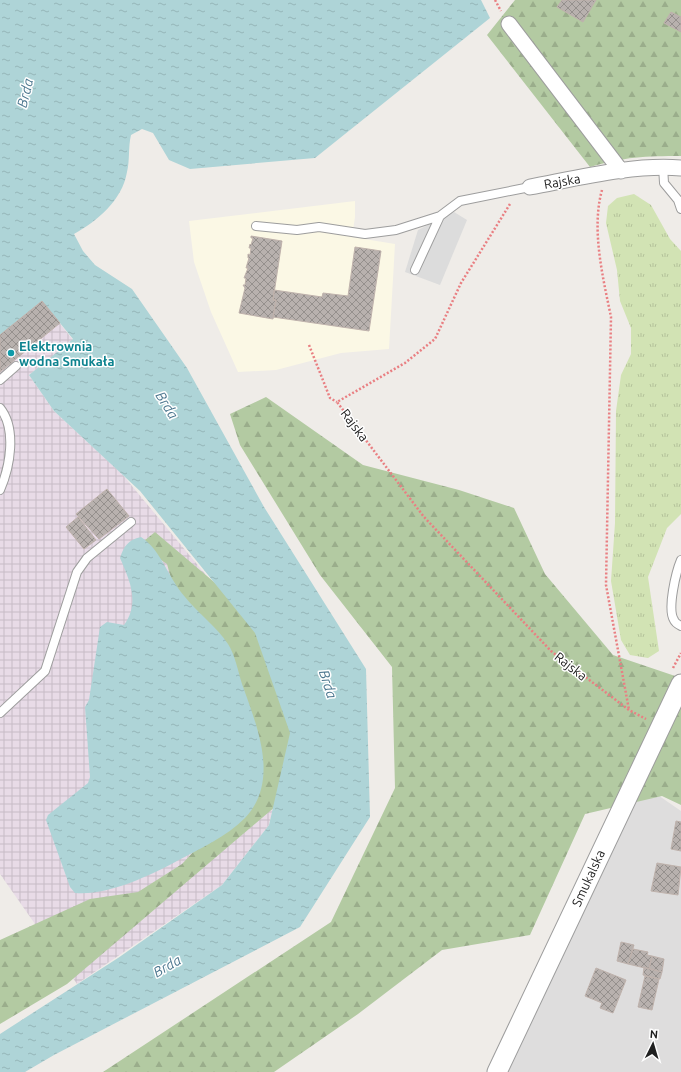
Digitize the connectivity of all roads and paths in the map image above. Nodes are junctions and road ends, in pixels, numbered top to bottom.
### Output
1 (509, 24) dead end
2 (663, 166) junction
3 (681, 168) edge
4 (621, 171) junction
5 (606, 174) junction
6 (530, 187) junction
7 (681, 209) edge
8 (440, 216) junction
9 (256, 226) dead end
10 (415, 270) dead end
11 (309, 345) dead end
12 (16, 366) dead end
13 (0, 380) edge
14 (337, 402) junction
15 (0, 408) edge
16 (0, 490) edge
17 (131, 522) dead end
18 (681, 560) edge
19 (681, 626) edge
20 (681, 684) edge
21 (629, 710) junction
22 (0, 713) edge
23 (660, 726) junction
24 (497, 1072) edge

1 - 4 street
2 - 3 street, Rajska
2 - 4 street, Rajska
2 - 7 lane
4 - 5 street, Rajska
5 - 6 street, Rajska
5 - 21 path
6 - 8 lane
6 - 14 path, Rajska
8 - 9 lane
8 - 10 lane
11 - 14 path
12 - 13 lane
14 - 21 path, Rajska
15 - 16 lane
17 - 22 lane
18 - 19 lane
20 - 23 street, Smukalska
21 - 23 path, Rajska
23 - 24 street, Smukalska

